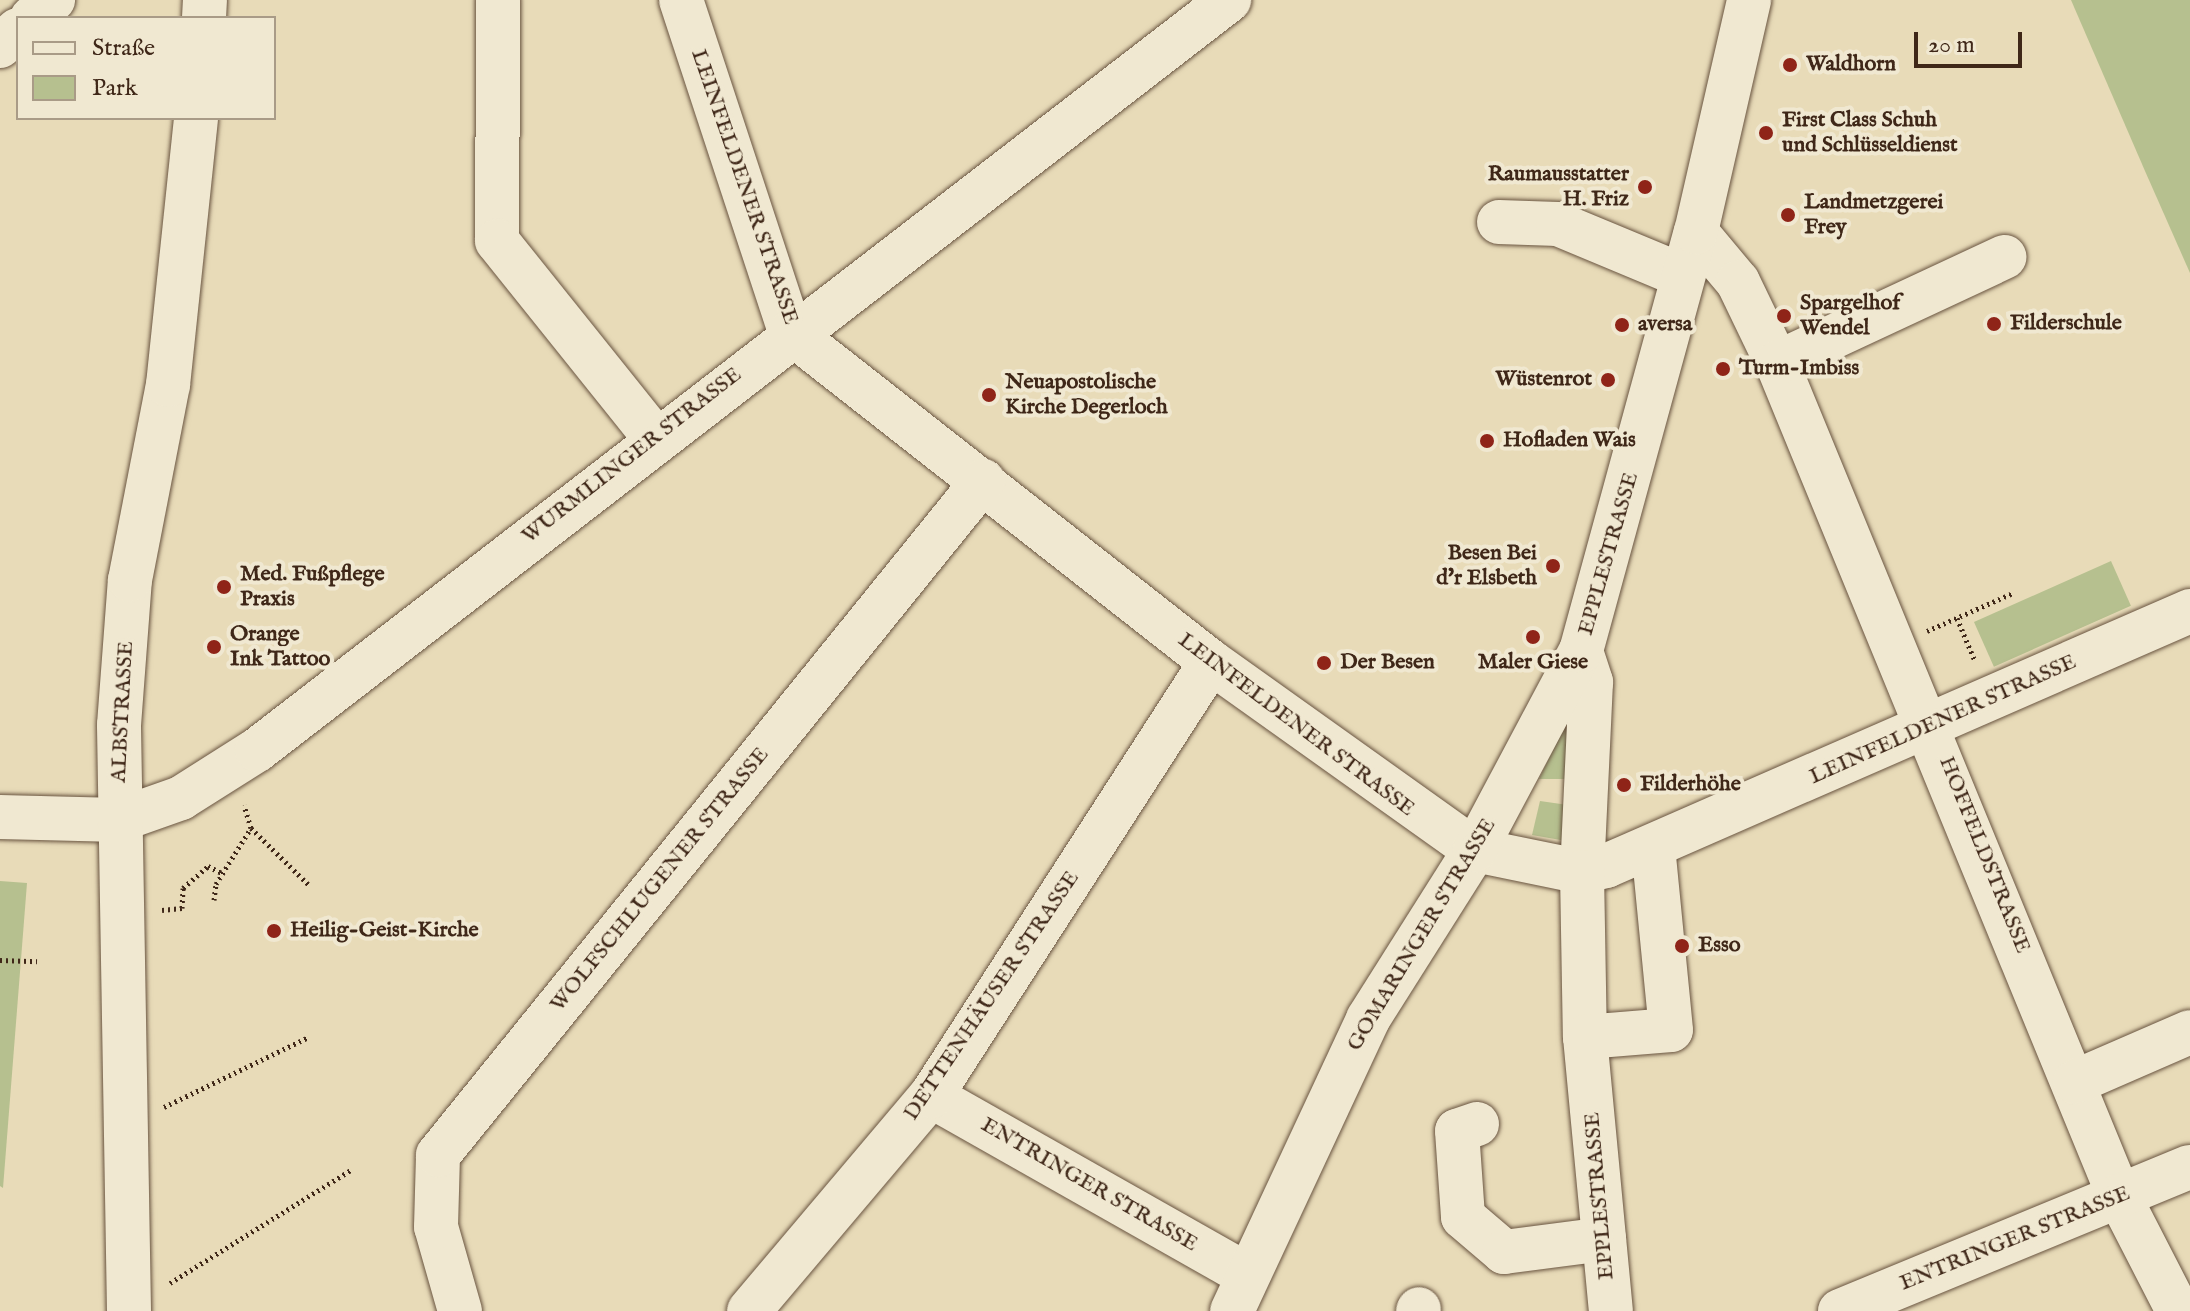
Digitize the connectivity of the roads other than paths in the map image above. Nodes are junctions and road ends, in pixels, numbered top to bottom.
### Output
1 (53, 0) edge
2 (498, 0) edge
3 (681, 0) edge
4 (1229, 0) edge
5 (1749, 0) edge
6 (34, 16) edge
7 (16, 32) edge
8 (0, 46) edge
9 (196, 120) edge
10 (1499, 222) dead end
11 (1696, 232) junction
12 (2004, 257) dead end
13 (1683, 276) junction
14 (790, 332) junction
15 (1777, 363) junction
16 (655, 438) junction
17 (983, 481) junction
18 (2190, 611) edge
19 (1581, 651) junction
20 (1211, 662) junction
21 (1931, 726) junction
22 (0, 817) edge
23 (119, 820) junction
24 (1653, 848) junction
25 (1475, 850) junction
26 (1582, 872) junction
27 (2190, 1032) edge
28 (1585, 1037) junction
29 (2075, 1082) junction
30 (931, 1096) junction
31 (1477, 1124) dead end
32 (2190, 1167) edge
33 (2119, 1196) junction
34 (1604, 1239) junction
35 (1239, 1293) edge
36 (129, 1311) edge
37 (460, 1311) edge
38 (749, 1311) edge
39 (1611, 1311) edge
40 (1840, 1311) edge
41 (2178, 1311) edge

1 - 6 street
2 - 16 street
3 - 14 street, LEINFELDENER STRASSE
4 - 14 street, WURMLINGER STRASSE
5 - 11 street, EPPLESTRASSE
7 - 8 street
9 - 23 street, ALBSTRASSE
10 - 13 street
11 - 13 street, EPPLESTRASSE
11 - 15 street, HOFFELDSTRASSE
12 - 15 street
13 - 19 street, EPPLESTRASSE
14 - 16 street, WURMLINGER STRASSE
14 - 17 street, LEINFELDENER STRASSE
15 - 21 street, HOFFELDSTRASSE
16 - 23 street, WURMLINGER STRASSE
17 - 20 street, LEINFELDENER STRASSE
17 - 37 street, WOLFSCHLUGENER STRASSE
18 - 21 street, LEINFELDENER STRASSE
19 - 25 street, GOMARINGER STRASSE
19 - 26 street, EPPLESTRASSE
20 - 25 street, LEINFELDENER STRASSE
20 - 30 street, DETTENHÄUSER STRASSE
21 - 24 street, LEINFELDENER STRASSE
21 - 29 street, HOFFELDSTRASSE
22 - 23 street, WURMLINGER STRASSE
23 - 36 street, ALBSTRASSE
24 - 26 street, LEINFELDENER STRASSE
24 - 28 street
25 - 26 street, LEINFELDENER STRASSE
25 - 35 street, GOMARINGER STRASSE
26 - 28 street, EPPLESTRASSE
27 - 29 street
28 - 34 street, EPPLESTRASSE
29 - 33 street, HOFFELDSTRASSE
30 - 35 street, ENTRINGER STRASSE
30 - 38 street, DETTENHÄUSER STRASSE
31 - 34 street
32 - 33 street, ENTRINGER STRASSE
33 - 40 street, ENTRINGER STRASSE
33 - 41 street, HOFFELDSTRASSE
34 - 39 street, EPPLESTRASSE

